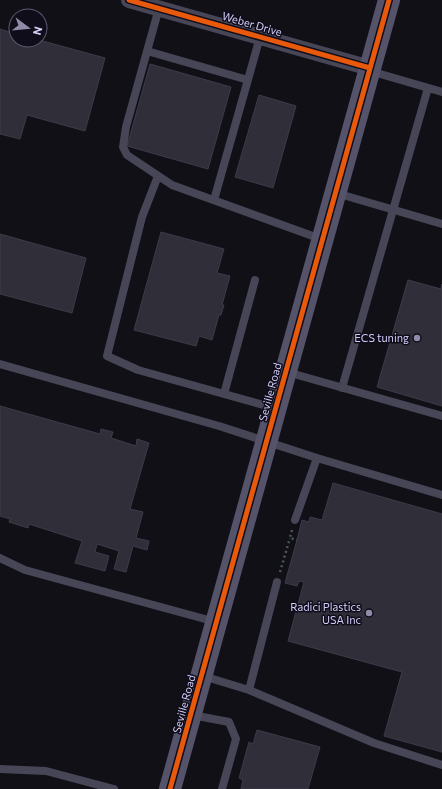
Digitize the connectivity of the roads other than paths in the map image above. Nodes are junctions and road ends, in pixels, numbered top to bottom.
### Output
1 (129, 0) edge
2 (389, 0) edge
3 (159, 8) junction
4 (260, 37) junction
5 (147, 51) junction
6 (370, 69) junction
7 (248, 80) junction
8 (428, 88) junction
9 (442, 92) edge
10 (158, 176) junction
11 (336, 193) junction
12 (214, 200) junction
13 (393, 210) junction
14 (442, 224) edge
15 (323, 240) junction
16 (255, 280) dead end
17 (0, 364) edge
18 (286, 372) junction
19 (342, 388) junction
20 (224, 394) junction
21 (276, 408) junction
22 (442, 416) edge
23 (267, 442) junction
24 (317, 458) junction
25 (442, 495) edge
26 (295, 520) dead end
27 (0, 558) edge
28 (278, 582) road end
29 (217, 623) junction
30 (202, 676) junction
31 (249, 690) junction
32 (191, 715) junction
33 (442, 765) edge
34 (0, 769) edge
35 (114, 789) edge
36 (170, 789) edge
37 (222, 789) edge

1 - 3 street, Weber Drive
2 - 6 street, Seville Road
3 - 4 street, Weber Drive
3 - 5 lane
4 - 6 street, Weber Drive
4 - 7 lane
5 - 7 lane
5 - 10 lane
6 - 8 lane
6 - 11 street, Seville Road
7 - 12 lane
8 - 9 lane
8 - 13 lane
10 - 12 lane
10 - 20 lane
11 - 13 lane
11 - 15 street, Seville Road
12 - 15 lane
13 - 14 lane
13 - 19 lane
15 - 18 street, Seville Road
16 - 20 lane
17 - 23 lane
18 - 19 lane
18 - 21 street, Seville Road
19 - 22 lane
20 - 21 lane
21 - 23 street, Seville Road
23 - 24 lane
23 - 29 street, Seville Road
24 - 25 lane
24 - 26 lane
27 - 29 lane
28 - 31 lane
29 - 30 street, Seville Road
30 - 31 lane
30 - 32 street, Seville Road
31 - 33 lane
32 - 36 street, Seville Road
32 - 37 lane
34 - 35 lane

